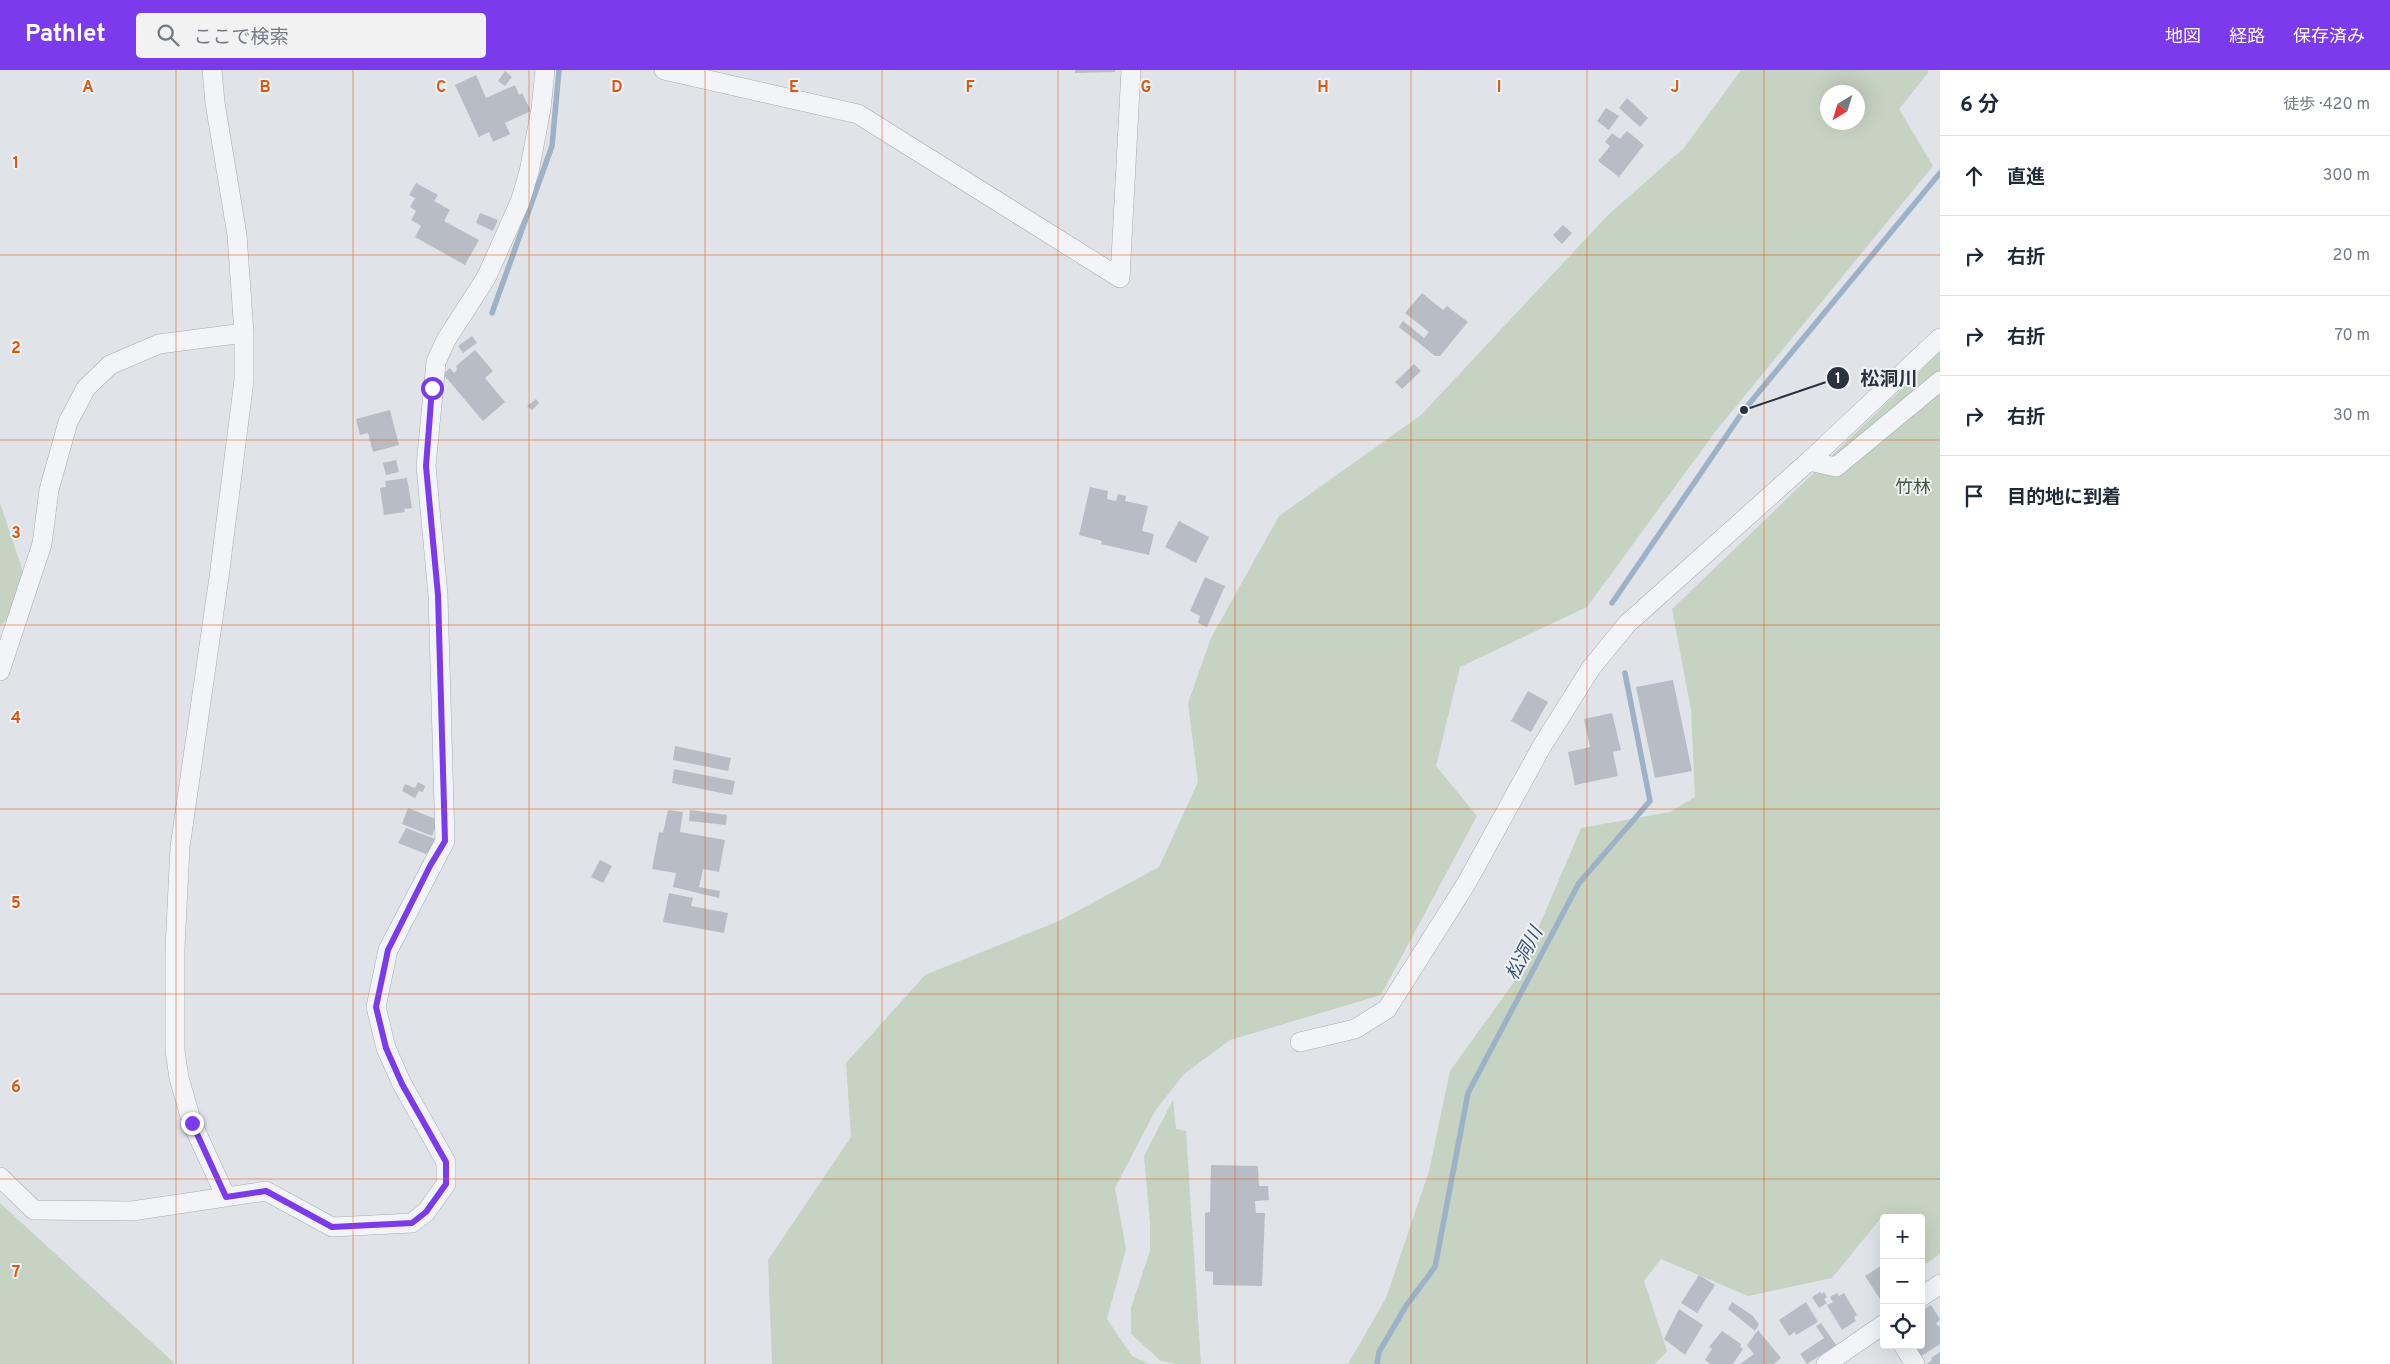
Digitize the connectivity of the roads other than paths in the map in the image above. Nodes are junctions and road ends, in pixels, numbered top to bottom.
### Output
1 (212, 70) edge
2 (545, 70) edge
3 (664, 70) edge
4 (1131, 70) edge
5 (244, 333) junction
6 (1940, 338) edge
7 (1940, 381) edge
8 (1809, 461) junction
9 (0, 671) edge
10 (1300, 1042) dead end
11 (0, 1177) edge
12 (226, 1197) junction
13 (1940, 1284) edge
14 (1925, 1294) edge
15 (1880, 1327) edge
16 (1905, 1349) edge
17 (1826, 1364) edge
18 (1916, 1364) edge

1 - 5 street
2 - 12 street
3 - 4 street
5 - 9 street
5 - 12 street
6 - 8 street
7 - 8 street
8 - 10 street
11 - 12 street
13 - 14 street
15 - 17 street
16 - 18 street

